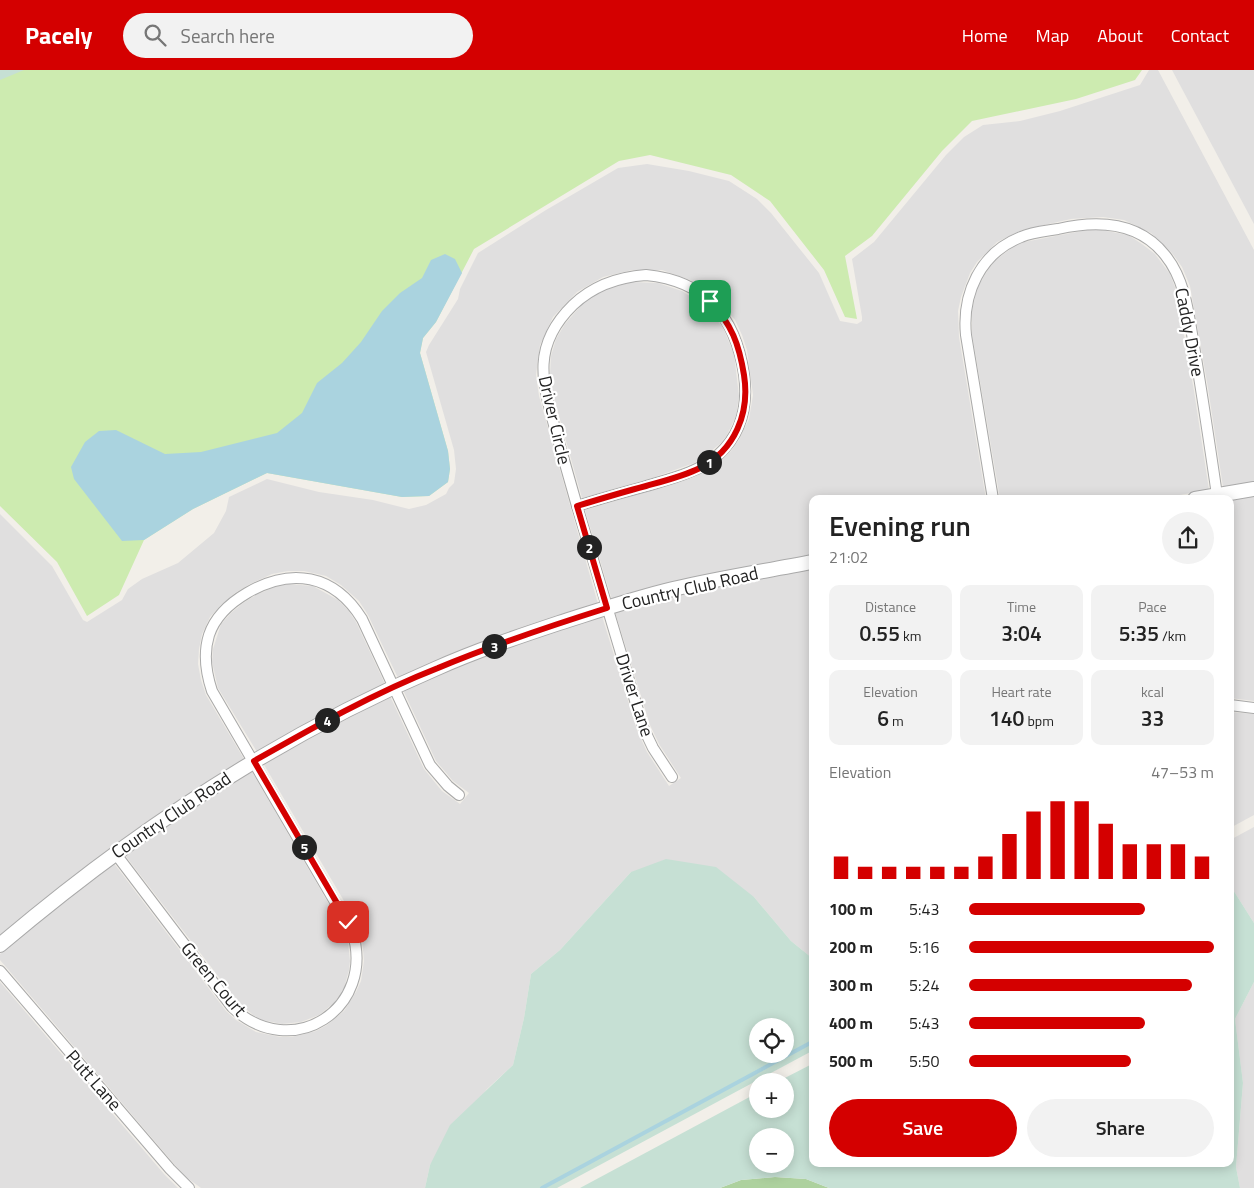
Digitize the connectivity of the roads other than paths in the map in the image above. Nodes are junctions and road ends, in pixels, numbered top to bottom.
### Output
1 (1254, 489) edge
2 (992, 495) edge
3 (1218, 495) joint
4 (577, 506) junction
5 (809, 563) edge
6 (607, 608) junction
7 (394, 687) junction
8 (1234, 706) edge
9 (1254, 708) edge
10 (254, 761) junction
11 (672, 777) dead end
12 (459, 795) dead end
13 (115, 853) junction
14 (0, 945) edge
15 (0, 971) edge
16 (189, 1188) edge

1 - 3 street
2 - 3 street, Caddy Drive
4 - 4 street, Driver Circle
4 - 6 street, Driver Circle
5 - 6 street, Country Club Road
6 - 7 street, Country Club Road
6 - 11 street, Driver Lane
7 - 10 street, Country Club Road
7 - 10 street, Green Court
7 - 12 street, Green Court
8 - 9 street
10 - 13 street, Country Club Road
10 - 13 street, Green Court
13 - 14 street, Country Club Road
15 - 16 street, Putt Lane

